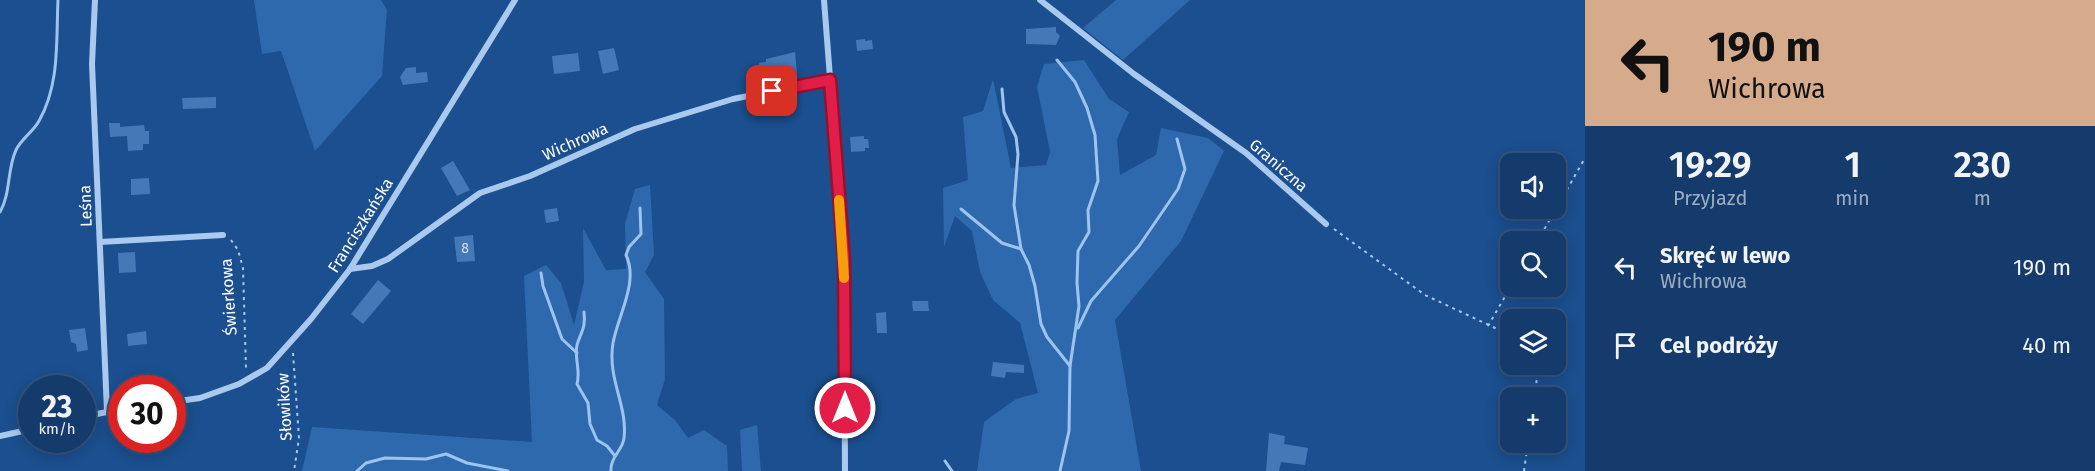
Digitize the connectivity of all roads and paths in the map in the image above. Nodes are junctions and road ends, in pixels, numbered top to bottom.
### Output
1 (95, 0) edge
2 (515, 0) edge
3 (824, 0) edge
4 (1040, 0) edge
5 (830, 80) junction
6 (1585, 158) edge
7 (1326, 224) joint
8 (1543, 231) edge
9 (223, 236) joint
10 (100, 242) junction
11 (350, 269) junction
12 (1505, 297) edge
13 (1488, 326) junction
14 (1500, 331) edge
15 (291, 341) junction
16 (246, 380) junction
17 (186, 400) edge
18 (107, 411) joint
19 (96, 414) edge
20 (18, 432) edge
21 (0, 436) edge
22 (1526, 453) edge
23 (294, 471) edge
24 (845, 471) edge
25 (1524, 471) edge

1 - 10 street, Leśna
2 - 11 street, Franciszkańska
3 - 5 street
4 - 7 street, Graniczna
5 - 11 street, Wichrowa
5 - 24 street
6 - 8 path
7 - 13 path
9 - 10 street, Świerkowa
9 - 16 path, Świerkowa
10 - 18 street, Leśna
11 - 15 street, Franciszkańska
12 - 13 path
13 - 14 path
15 - 16 street, Franciszkańska
15 - 23 path, Słowików
16 - 17 street, Franciszkańska
18 - 19 street
20 - 21 street
22 - 25 path

